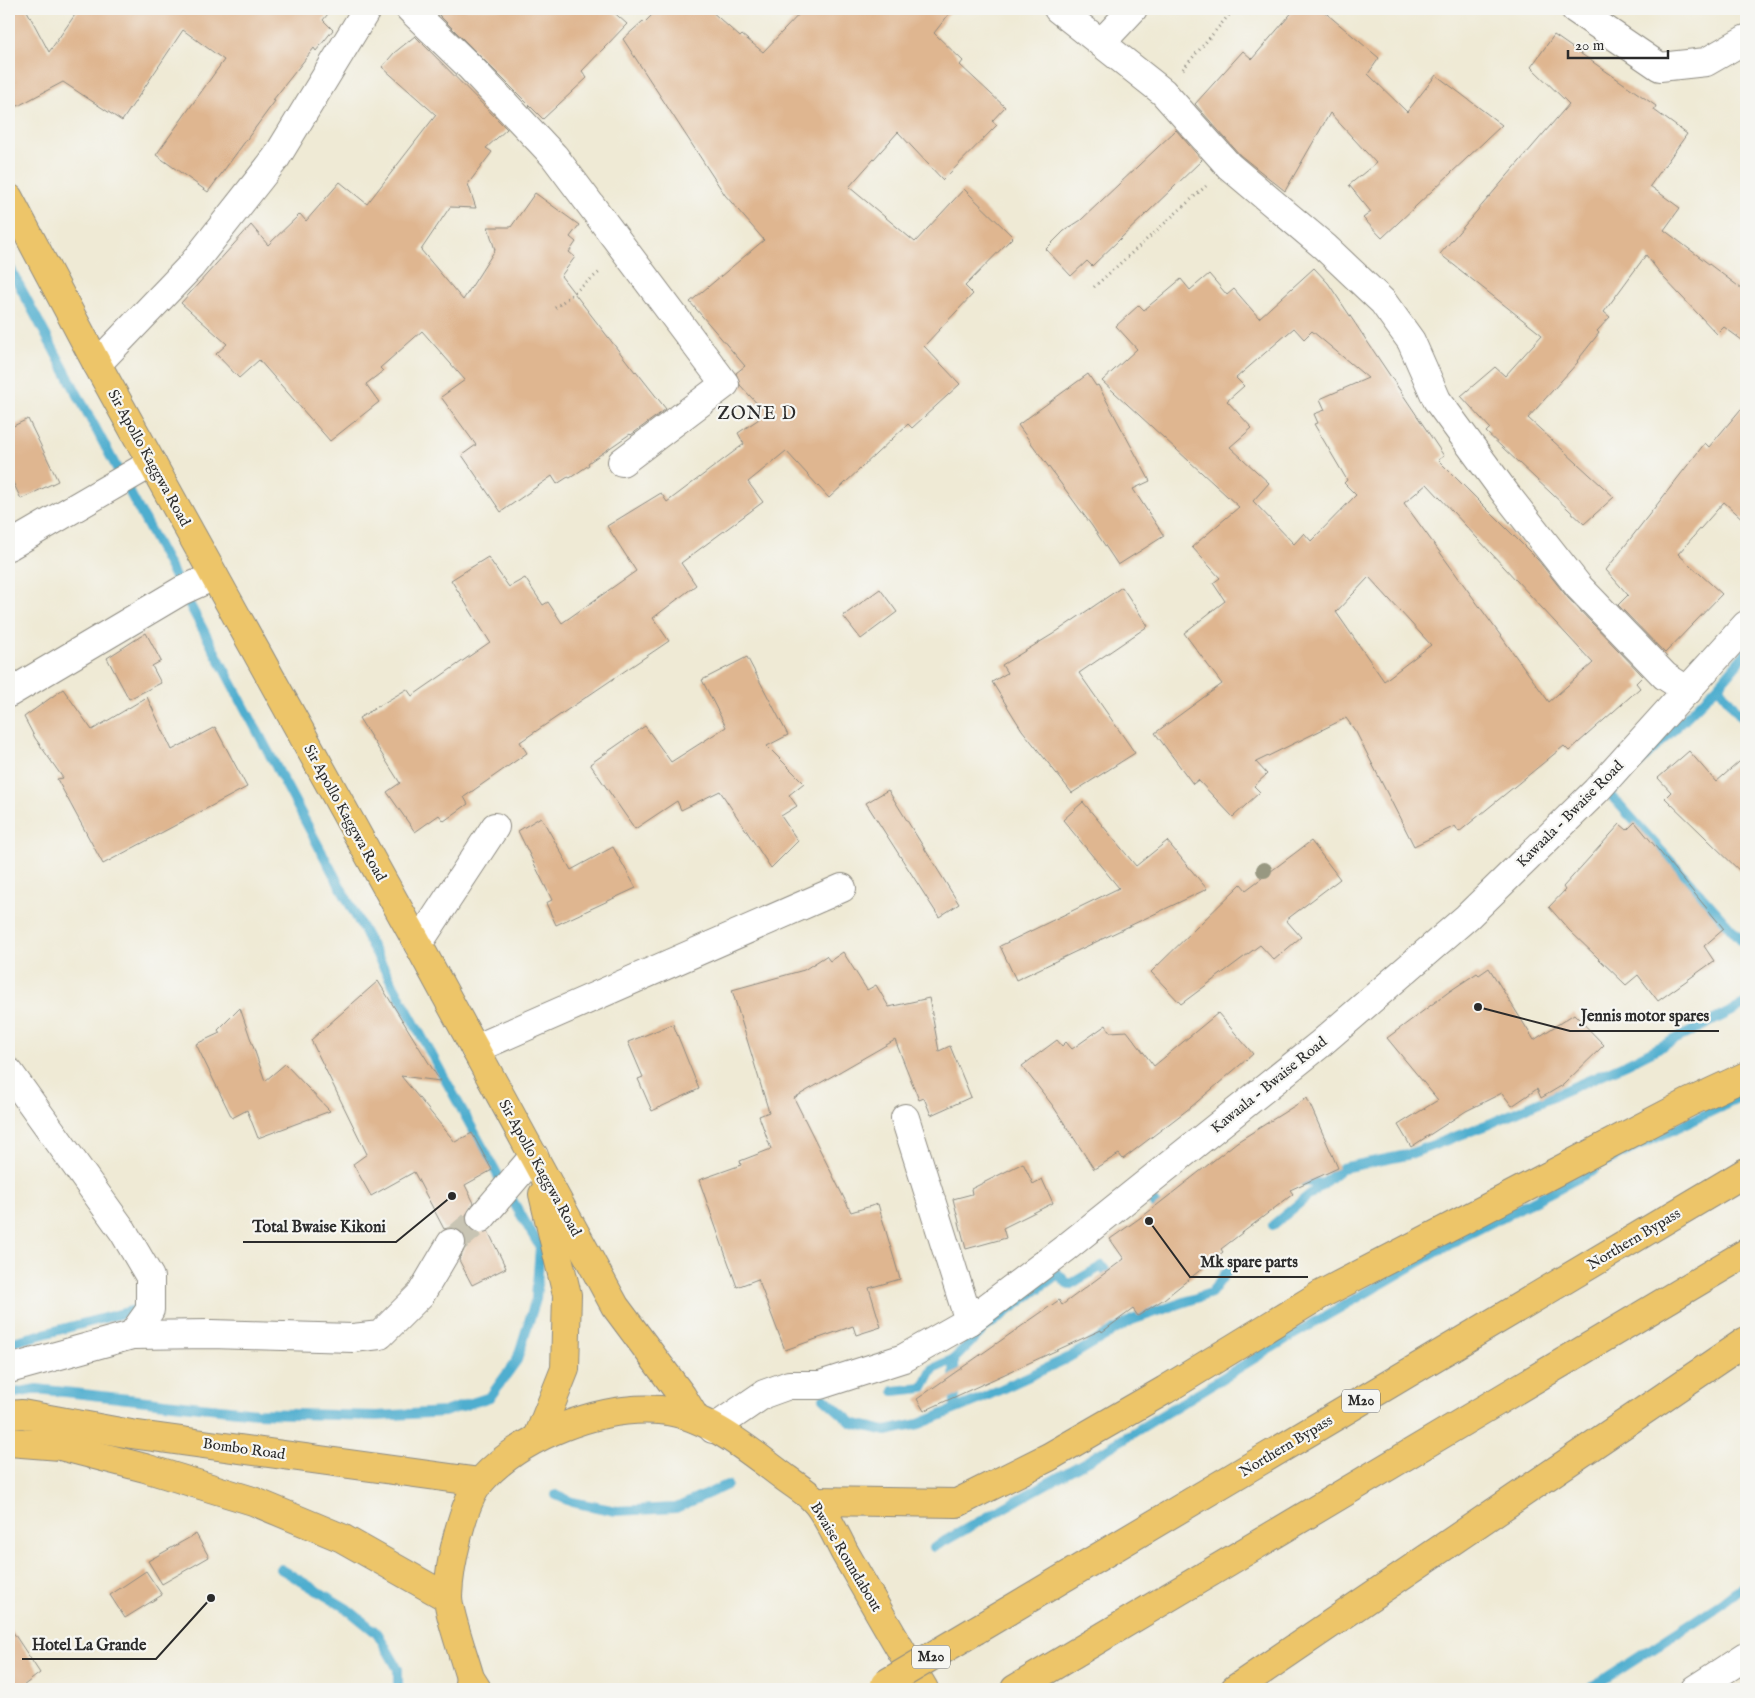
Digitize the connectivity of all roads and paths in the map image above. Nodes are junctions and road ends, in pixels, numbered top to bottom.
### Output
1 (367, 9) edge
2 (410, 9) edge
3 (1058, 9) edge
4 (1133, 9) edge
5 (1234, 9) edge
6 (1575, 9) edge
7 (1746, 39) edge
8 (1101, 43) junction
9 (1163, 92) junction
10 (1229, 166) junction
11 (9, 198) edge
12 (625, 252) junction
13 (1094, 287) dead end
14 (555, 308) dead end
15 (97, 364) junction
16 (622, 462) dead end
17 (152, 463) junction
18 (9, 546) edge
19 (214, 576) junction
20 (1746, 625) edge
21 (1688, 691) junction
22 (9, 693) edge
23 (494, 827) dead end
24 (842, 888) dead end
25 (418, 944) junction
26 (475, 1049) junction
27 (9, 1072) edge
28 (1746, 1076) edge
29 (905, 1118) dead end
30 (534, 1156) junction
31 (1746, 1172) edge
32 (482, 1218) tunnel mouth
33 (451, 1243) tunnel mouth
34 (1746, 1253) edge
35 (969, 1321) junction
36 (132, 1335) junction
37 (1746, 1340) edge
38 (9, 1369) edge
39 (9, 1415) edge
40 (704, 1424) junction
41 (538, 1437) junction
42 (9, 1442) edge
43 (480, 1482) junction
44 (815, 1501) junction
45 (448, 1598) junction
46 (1746, 1656) edge
47 (471, 1685) edge
48 (881, 1687) edge
49 (924, 1689) edge
50 (1015, 1689) edge
51 (1236, 1689) edge
52 (1695, 1689) edge

1 - 15 street
2 - 12 street
3 - 8 street
4 - 8 street
5 - 9 path
6 - 7 street
8 - 9 street
9 - 10 street
10 - 13 path
10 - 21 street
11 - 15 main road, Sir Apollo Kaggwa Road
12 - 14 path
12 - 16 street
15 - 17 main road, Sir Apollo Kaggwa Road
17 - 18 street
17 - 19 main road, Sir Apollo Kaggwa Road
19 - 22 street
19 - 25 main road, Sir Apollo Kaggwa Road
20 - 21 street, Kawaala - Bwaise Road
21 - 35 street, Kawaala - Bwaise Road
23 - 25 street
24 - 26 street
25 - 26 main road, Sir Apollo Kaggwa Road
26 - 30 main road, Sir Apollo Kaggwa Road
27 - 36 street
28 - 44 main road
29 - 35 street
30 - 32 street
30 - 40 main road, Sir Apollo Kaggwa Road
30 - 41 main road
31 - 48 main road, Northern Bypass / M20, bridge
33 - 36 street
34 - 50 main road
35 - 40 street, Kawaala - Bwaise Road
36 - 38 street
37 - 51 main road
39 - 43 main road, Bombo Road
40 - 41 main road, Bwaise Roundabout
40 - 44 main road, Bwaise Roundabout
41 - 43 main road, Bwaise Roundabout
42 - 45 main road
43 - 45 main road, Bwaise Roundabout
44 - 49 main road, Bwaise Roundabout
45 - 47 main road, Bwaise Roundabout
46 - 52 street

